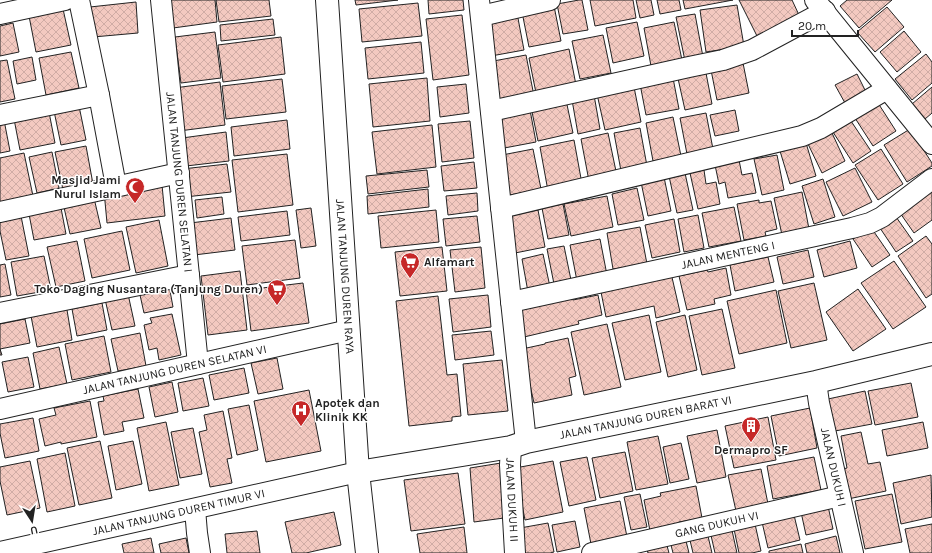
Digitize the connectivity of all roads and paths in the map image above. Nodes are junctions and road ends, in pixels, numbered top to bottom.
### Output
1 (65, 0) edge
2 (79, 0) edge
3 (161, 0) edge
4 (327, 0) edge
5 (550, 0) edge
6 (820, 6) edge
7 (480, 8) edge
8 (0, 14) edge
9 (887, 88) junction
10 (99, 95) junction
11 (491, 111) junction
12 (0, 115) edge
13 (932, 144) edge
14 (179, 173) junction
15 (932, 179) edge
16 (116, 186) junction
17 (501, 208) junction
18 (0, 212) edge
19 (189, 275) junction
20 (511, 302) junction
21 (0, 313) edge
22 (349, 330) junction
23 (932, 354) edge
24 (198, 364) junction
25 (816, 382) junction
26 (0, 409) edge
27 (518, 445) junction
28 (358, 472) junction
29 (840, 496) junction
30 (195, 509) junction
31 (0, 552) edge
32 (200, 553) edge
33 (368, 553) edge
34 (515, 553) edge
35 (592, 553) edge
36 (853, 553) edge

1 - 8 street
2 - 10 street
3 - 14 street, JALAN TANJUNG DUREN SELATAN I
4 - 22 street, JALAN TANJUNG DUREN RAYA
5 - 7 street
6 - 9 street
6 - 11 street
7 - 11 street
9 - 13 street
9 - 17 street
10 - 12 street
10 - 16 street
11 - 17 street
14 - 16 street
14 - 19 street, JALAN TANJUNG DUREN SELATAN I
15 - 20 street, JALAN MENTENG I
16 - 18 street
17 - 20 street
19 - 21 street
19 - 24 street, JALAN TANJUNG DUREN SELATAN I
20 - 27 street
22 - 24 street, JALAN TANJUNG DUREN SELATAN VI
22 - 28 street, JALAN TANJUNG DUREN RAYA
23 - 25 street, JALAN TANJUNG DUREN BARAT VI
24 - 26 street, JALAN TANJUNG DUREN SELATAN VI
25 - 27 street, JALAN TANJUNG DUREN BARAT VI
25 - 29 street, JALAN DUKUH I
27 - 28 street, JALAN TANJUNG DUREN BARAT VI
27 - 34 street, JALAN DUKUH II
28 - 30 street, JALAN TANJUNG DUREN TIMUR VI
28 - 33 street, JALAN TANJUNG DUREN RAYA
29 - 35 street, GANG DUKUH VI
29 - 36 street, JALAN DUKUH I
30 - 31 street, JALAN TANJUNG DUREN TIMUR VI
30 - 32 street

